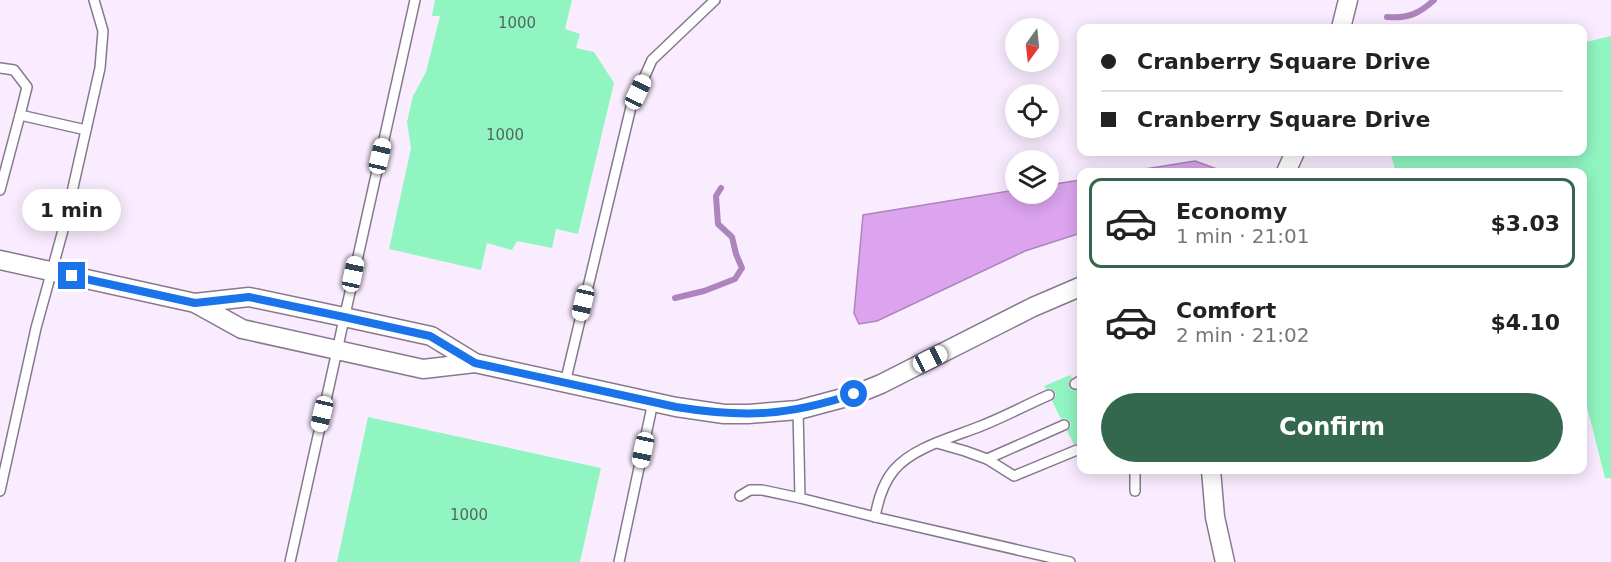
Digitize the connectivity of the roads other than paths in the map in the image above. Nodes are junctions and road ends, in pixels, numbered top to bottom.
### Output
1 (94, 0) edge
2 (415, 0) edge
3 (715, 0) edge
4 (1348, 0) edge
5 (1342, 24) edge
6 (0, 68) edge
7 (20, 115) junction
8 (86, 130) junction
9 (0, 188) edge
10 (0, 260) edge
11 (51, 271) junction
12 (1077, 288) edge
13 (195, 303) junction
14 (344, 317) junction
15 (336, 350) junction
16 (475, 363) junction
17 (565, 383) junction
18 (1049, 395) dead end
19 (653, 402) junction
20 (798, 410) junction
21 (1064, 425) dead end
22 (937, 443) junction
23 (1077, 450) dead end
24 (987, 459) junction
25 (1135, 474) edge
26 (1211, 474) edge
27 (0, 486) edge
28 (1136, 492) dead end
29 (740, 496) dead end
30 (800, 498) junction
31 (874, 517) junction
32 (290, 562) edge
33 (619, 562) edge
34 (1070, 562) edge
35 (1225, 562) edge

1 - 8 lane
2 - 14 lane
3 - 17 lane
4 - 5 street
6 - 7 lane
7 - 8 lane
7 - 9 lane
8 - 11 lane
10 - 11 street
11 - 13 street
11 - 27 lane
12 - 20 street
13 - 14 street
13 - 15 street
14 - 15 lane
14 - 16 street
15 - 16 street
15 - 32 lane
16 - 17 street
17 - 19 street
18 - 22 lane
19 - 20 street
19 - 33 lane
20 - 30 lane
21 - 24 lane
22 - 24 lane
22 - 31 lane
23 - 24 lane
25 - 28 lane
26 - 35 street
29 - 30 lane
30 - 31 lane
31 - 34 lane

